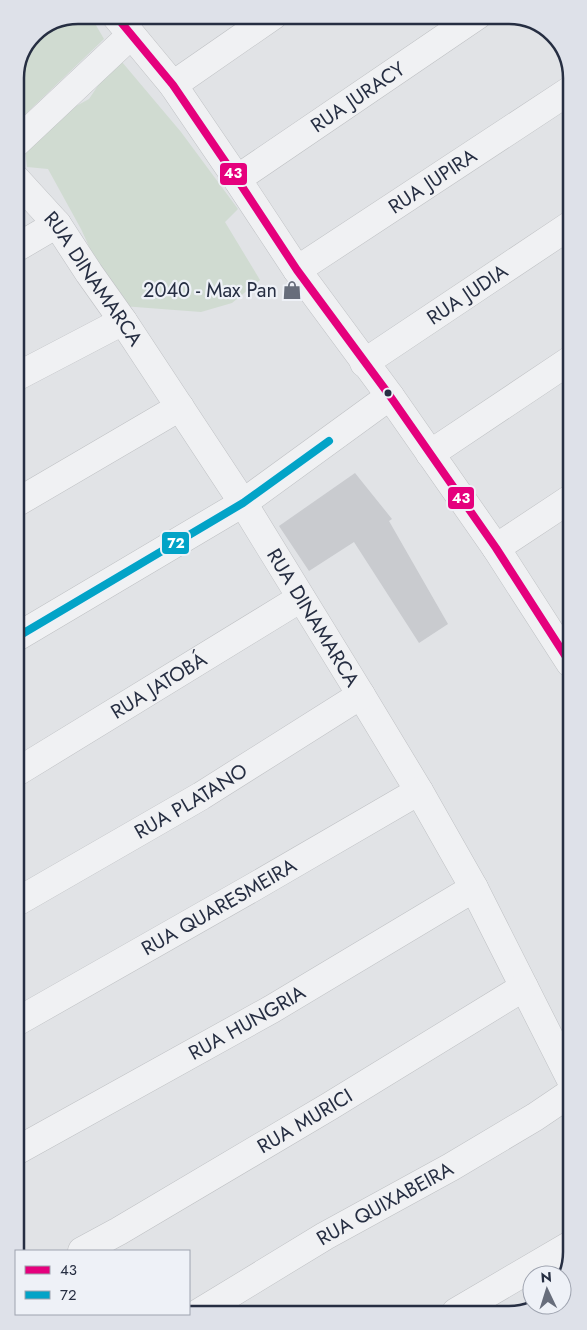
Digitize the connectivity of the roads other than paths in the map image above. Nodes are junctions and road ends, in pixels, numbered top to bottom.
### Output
1 (261, 24) edge
2 (465, 24) edge
3 (123, 25) edge
4 (173, 86) junction
5 (563, 95) edge
6 (24, 134) edge
7 (237, 179) junction
8 (24, 188) edge
9 (58, 224) junction
10 (563, 230) edge
11 (24, 243) edge
12 (297, 270) junction
13 (123, 322) junction
14 (364, 363) junction
15 (563, 366) edge
16 (24, 373) edge
17 (390, 396) junction
18 (180, 407) junction
19 (430, 454) junction
20 (24, 498) edge
21 (243, 503) junction
22 (563, 504) edge
23 (496, 548) junction
24 (301, 598) junction
25 (562, 632) edge
26 (24, 633) edge
27 (361, 695) junction
28 (24, 768) edge
29 (419, 791) junction
30 (474, 888) junction
31 (24, 898) edge
32 (524, 987) junction
33 (24, 1018) edge
34 (563, 1064) edge
35 (563, 1098) edge
36 (24, 1147) edge
37 (563, 1249) edge
38 (84, 1250) edge
39 (210, 1306) edge
40 (466, 1306) edge

1 - 4 street
2 - 7 street, RUA JURACY
3 - 4 street
3 - 6 street
4 - 7 street
5 - 12 street, RUA JUPIRA
7 - 12 street
8 - 9 street, RUA DINAMARCA
9 - 11 street
9 - 13 street, RUA DINAMARCA
10 - 14 street, RUA JUDIA
12 - 14 street
13 - 16 street
13 - 18 street, RUA DINAMARCA
14 - 17 street
15 - 19 street
17 - 19 street
17 - 21 street
18 - 20 street
18 - 21 street, RUA DINAMARCA
19 - 23 street
21 - 24 street, RUA DINAMARCA
21 - 26 street
22 - 23 street
23 - 25 street
24 - 27 street, RUA DINAMARCA
24 - 28 street, RUA JATOBÁ
27 - 29 street, RUA DINAMARCA
27 - 31 street, RUA PLATANO
29 - 30 street, RUA DINAMARCA
29 - 33 street, RUA QUARESMEIRA
30 - 32 street, RUA DINAMARCA
30 - 36 street, RUA HUNGRIA
32 - 34 street, RUA DINAMARCA
32 - 38 street, RUA MURICI
35 - 39 street, RUA QUIXABEIRA
37 - 40 street

